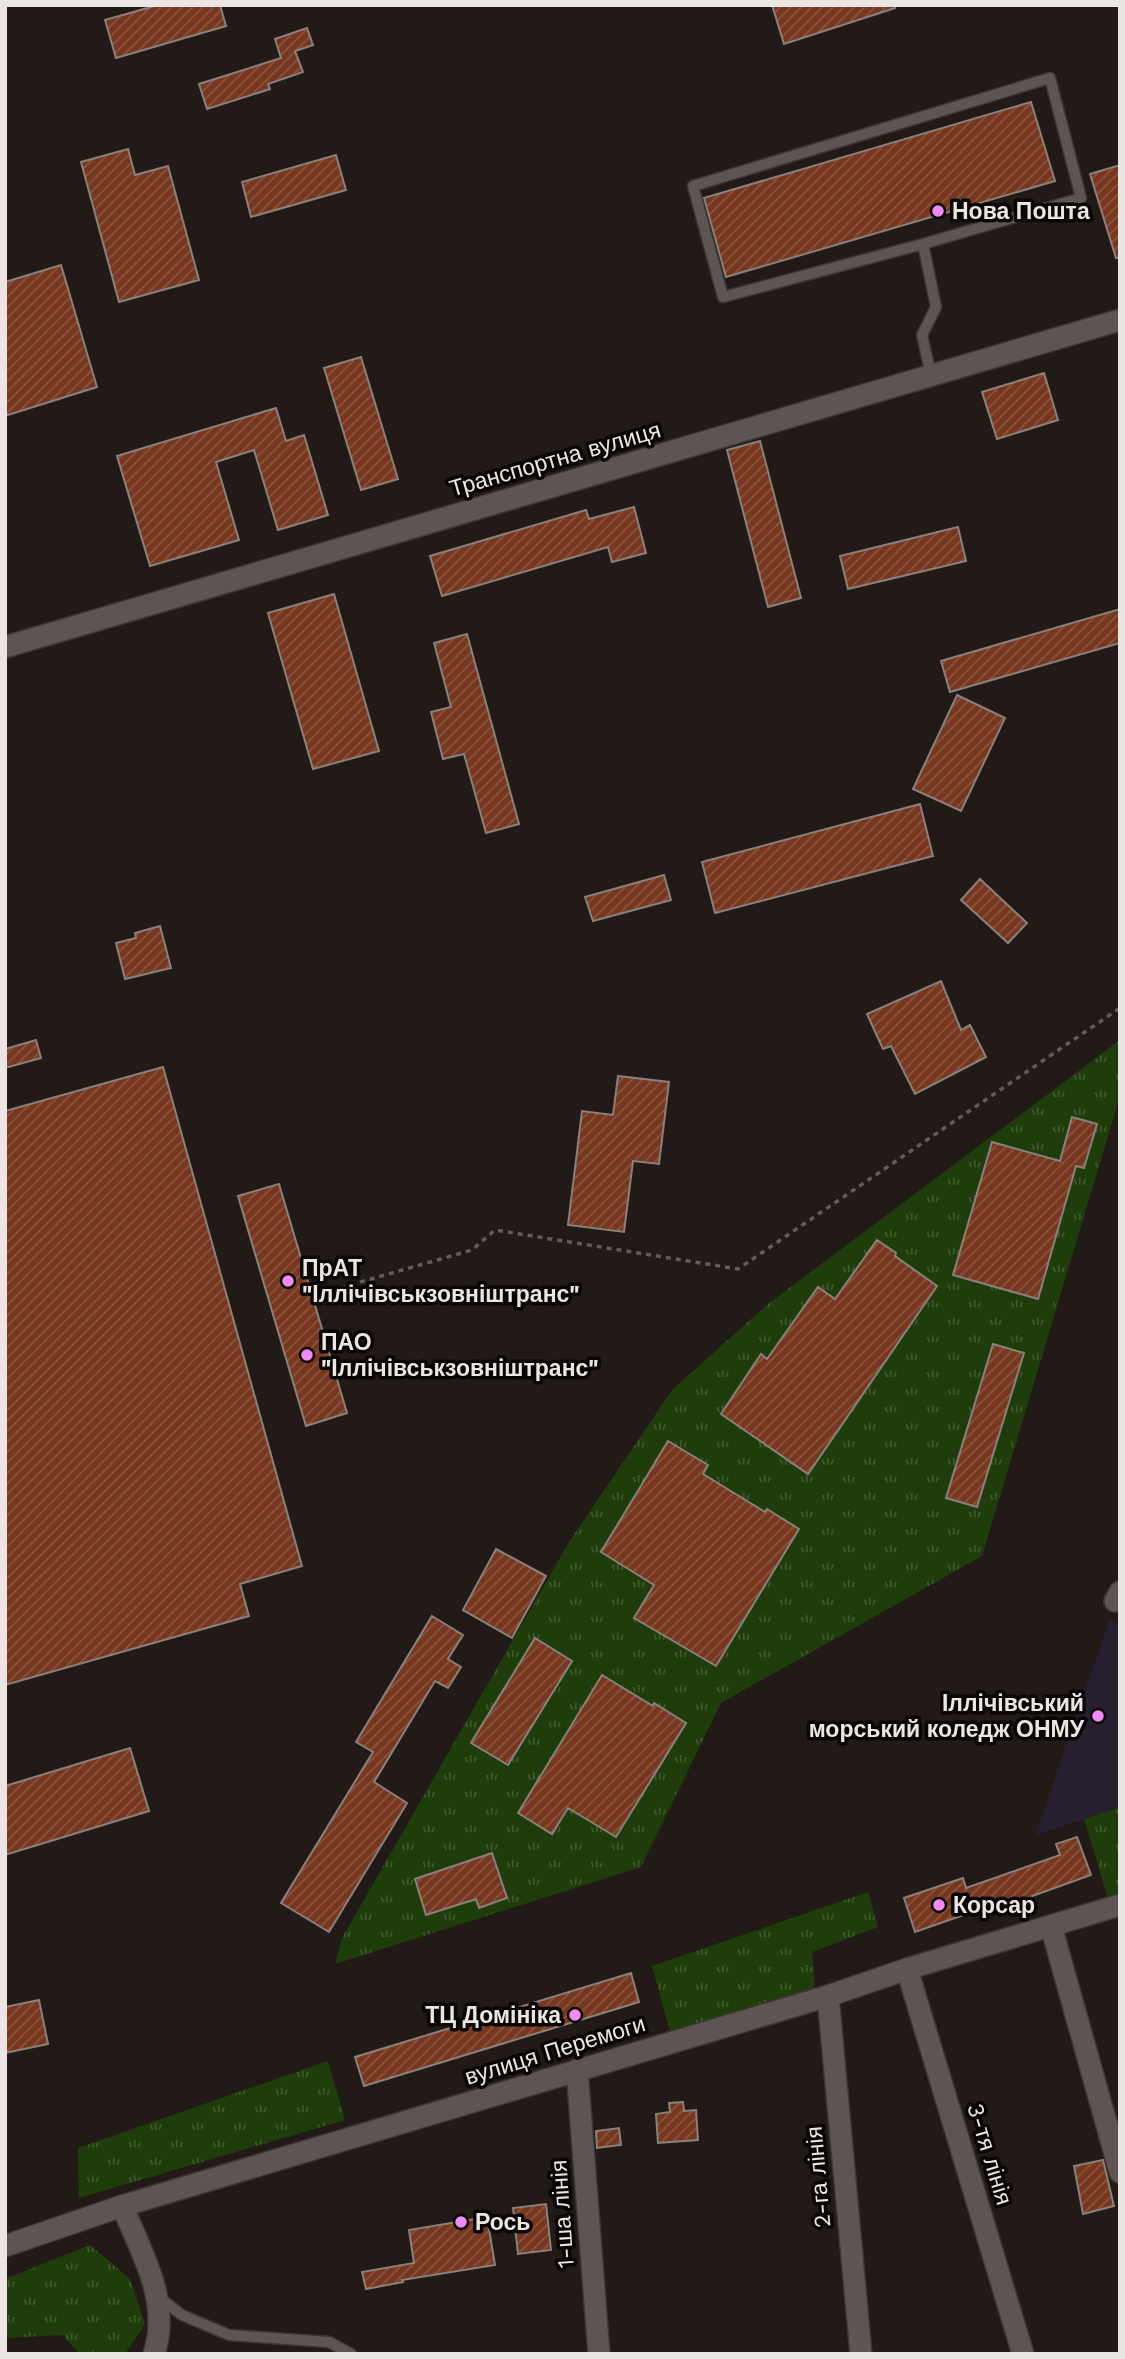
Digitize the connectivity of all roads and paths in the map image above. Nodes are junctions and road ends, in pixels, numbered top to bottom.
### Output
1 (923, 244) junction
2 (1120, 320) edge
3 (931, 375) junction
4 (5, 647) edge
5 (1120, 1008) edge
6 (312, 1296) dead end
7 (1120, 1905) edge
8 (1051, 1926) junction
9 (907, 1969) junction
10 (828, 1996) junction
11 (577, 2070) junction
12 (1120, 2172) edge
13 (122, 2206) junction
14 (5, 2246) edge
15 (156, 2295) junction
16 (154, 2354) edge
17 (351, 2354) edge
18 (599, 2354) edge
19 (861, 2354) edge
20 (1023, 2354) edge

1 - 1 lane
1 - 3 lane
2 - 3 street, Транспортна вулиця
3 - 4 street, Транспортна вулиця
5 - 6 path
7 - 8 street, вулиця Перемоги
8 - 9 street, вулиця Перемоги
8 - 12 street
9 - 10 street, вулиця Перемоги
9 - 20 street, 3-тя лінія
10 - 11 street, вулиця Перемоги
10 - 19 street, 2-га лінія
11 - 13 street, вулиця Перемоги
11 - 18 street, 1-ша лінія
13 - 14 street, вулиця Перемоги
13 - 15 street
15 - 16 street
15 - 17 lane

